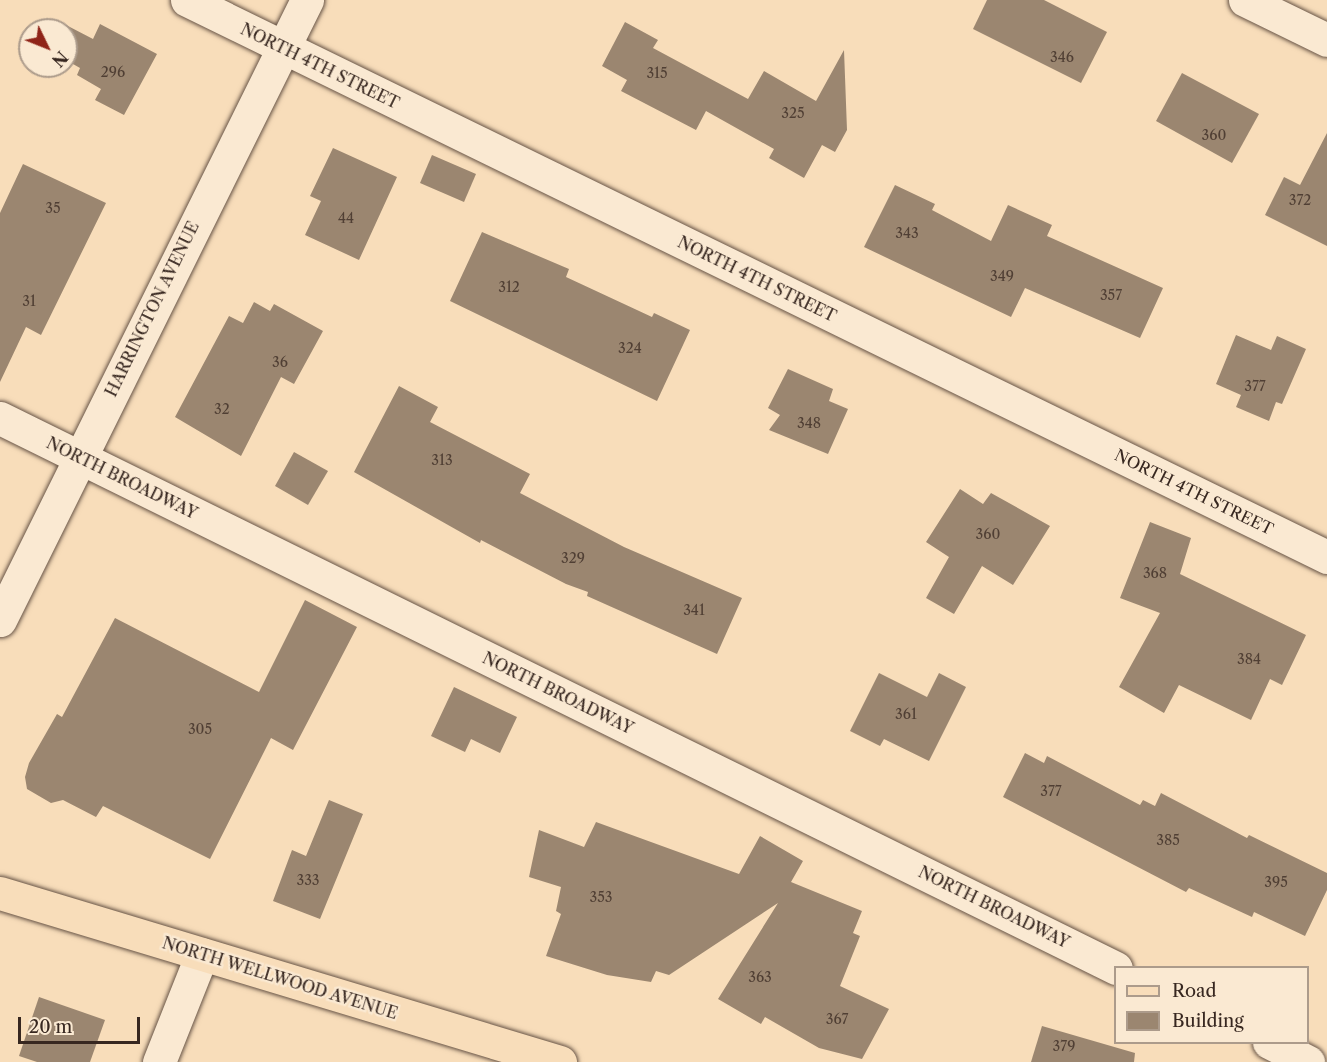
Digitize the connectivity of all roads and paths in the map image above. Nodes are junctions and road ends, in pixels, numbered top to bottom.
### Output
1 (187, 0) edge
2 (307, 0) edge
3 (1245, 0) edge
4 (1327, 40) edge
5 (283, 48) junction
6 (0, 418) edge
7 (79, 459) junction
8 (1327, 557) edge
9 (0, 620) edge
10 (0, 893) edge
11 (202, 954) junction
12 (1114, 967) edge
13 (1273, 1044) edge
14 (159, 1062) edge
15 (560, 1062) edge
16 (1308, 1062) edge

1 - 5 street, NORTH 4TH STREET
2 - 5 street, HARRINGTON AVENUE
3 - 4 street
5 - 7 street, HARRINGTON AVENUE
5 - 8 street, NORTH 4TH STREET
6 - 7 street, NORTH BROADWAY
7 - 9 street, HARRINGTON AVENUE
7 - 12 street, NORTH BROADWAY
10 - 11 main road, NORTH WELLWOOD AVENUE
11 - 14 street
11 - 15 main road, NORTH WELLWOOD AVENUE
13 - 16 street

